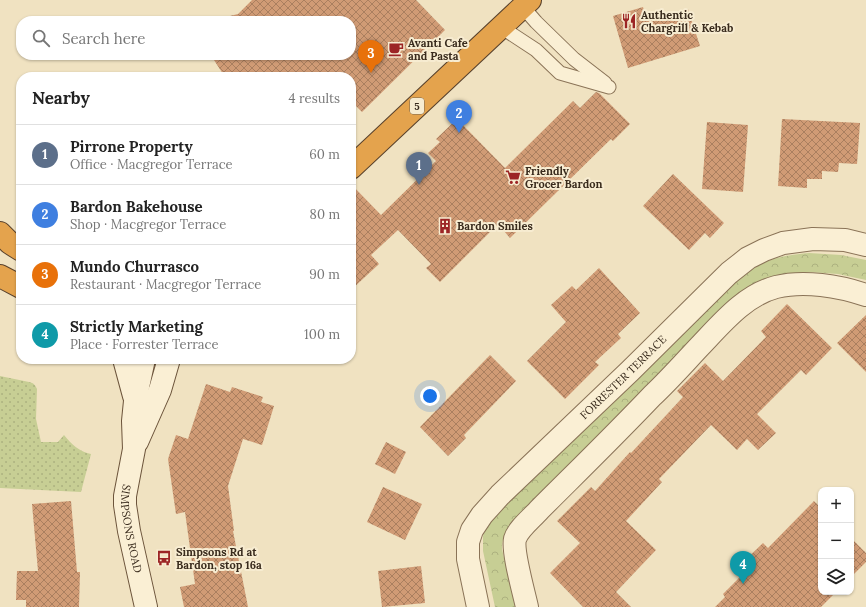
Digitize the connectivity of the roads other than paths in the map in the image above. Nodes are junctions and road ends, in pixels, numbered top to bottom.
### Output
1 (527, 3) edge
2 (501, 27) junction
3 (574, 59) junction
4 (560, 73) junction
5 (356, 163) edge
6 (0, 232) edge
7 (866, 245) edge
8 (16, 247) edge
9 (0, 276) edge
10 (16, 284) edge
11 (866, 294) edge
12 (125, 364) edge
13 (143, 364) edge
14 (168, 364) edge
15 (135, 401) junction
16 (134, 449) junction
17 (146, 607) edge
18 (478, 607) edge
19 (527, 607) edge

1 - 2 highway, 5
1 - 3 lane
2 - 4 lane
2 - 5 highway, 5
3 - 4 lane
3 - 4 lane
6 - 8 highway
7 - 18 street, FORRESTER TERRACE
9 - 10 highway
11 - 19 street
12 - 15 street
13 - 15 street, SIMPSONS ROAD
14 - 16 street, SIMPSONS ROAD
15 - 16 street, SIMPSONS ROAD
16 - 17 street, SIMPSONS ROAD

